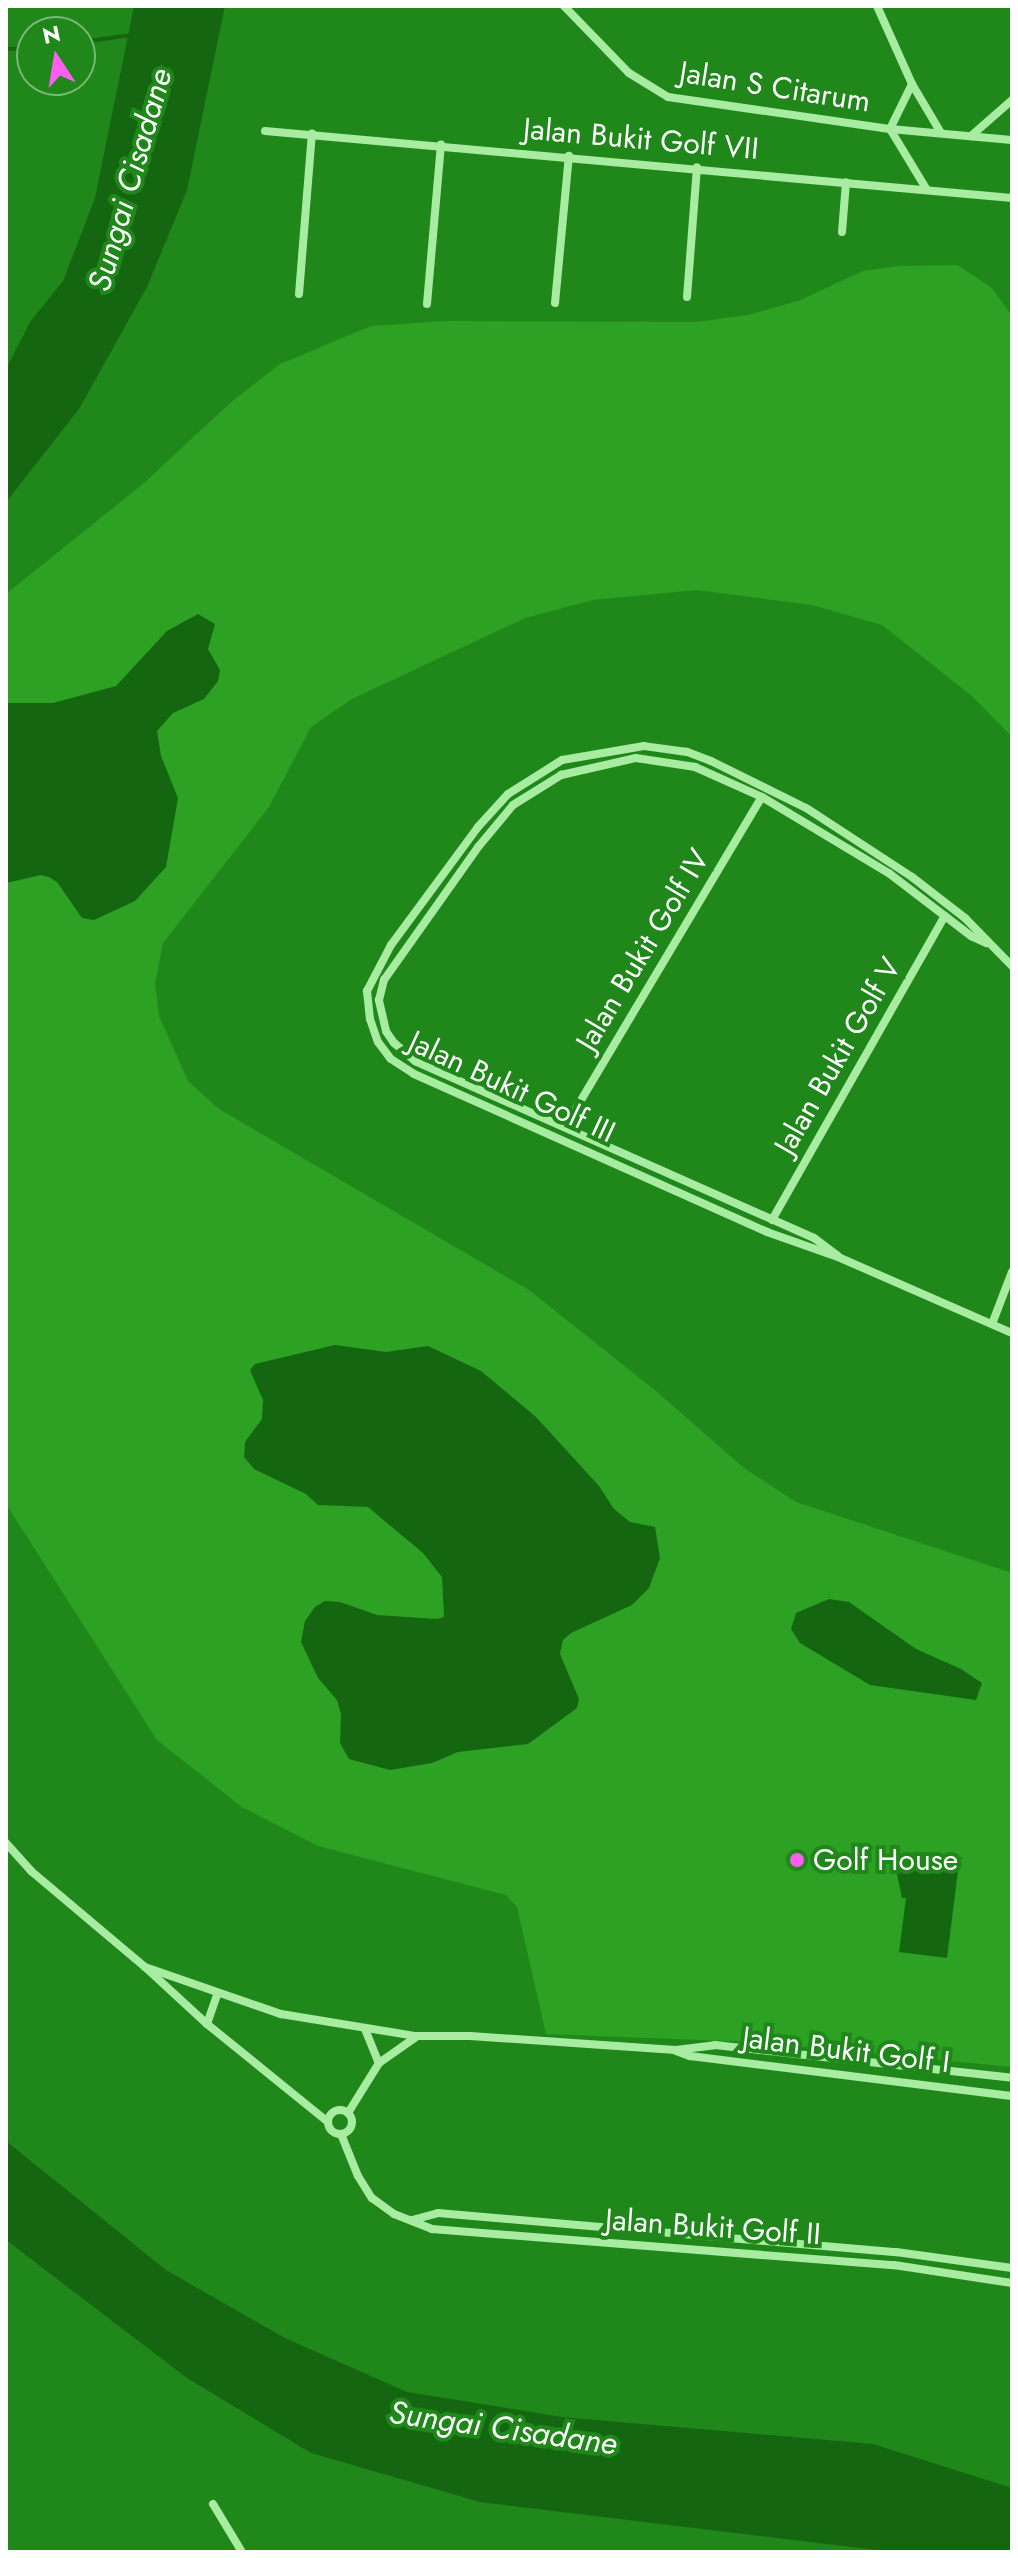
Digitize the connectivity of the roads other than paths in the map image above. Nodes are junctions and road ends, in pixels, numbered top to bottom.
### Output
1 (564, 6) edge
2 (877, 6) edge
3 (912, 84) junction
4 (1012, 100) edge
5 (890, 129) junction
6 (265, 131) dead end
7 (941, 133) junction
8 (312, 134) junction
9 (971, 136) junction
10 (1012, 140) edge
11 (441, 145) junction
12 (569, 156) junction
13 (697, 167) junction
14 (846, 182) junction
15 (927, 190) junction
16 (1012, 198) edge
17 (842, 232) dead end
18 (299, 294) dead end
19 (687, 297) dead end
20 (555, 303) dead end
21 (427, 304) dead end
22 (762, 797) junction
23 (945, 916) junction
24 (991, 945) junction
25 (1012, 966) edge
26 (565, 1127) junction
27 (772, 1220) junction
28 (838, 1257) junction
29 (1012, 1272) edge
30 (992, 1324) junction
31 (1012, 1333) edge
32 (6, 1843) edge
33 (145, 1967) junction
34 (217, 1995) junction
35 (207, 2024) junction
36 (365, 2029) junction
37 (416, 2036) junction
38 (676, 2050) junction
39 (379, 2063) junction
40 (1012, 2078) edge
41 (1012, 2096) edge
42 (348, 2113) junction
43 (328, 2122) junction
44 (341, 2134) junction
45 (412, 2220) junction
46 (1012, 2268) edge
47 (1012, 2283) edge
48 (213, 2504) dead end
49 (242, 2552) edge

1 - 5 street, Jalan S Citarum
2 - 3 street
3 - 5 street
3 - 7 street
4 - 9 street
5 - 7 street, Jalan S Citarum
5 - 15 street
6 - 8 street, Jalan Bukit Golf VII
7 - 9 street, Jalan S Citarum
8 - 11 street, Jalan Bukit Golf VII
8 - 18 street
9 - 10 street, Jalan S Citarum
11 - 12 street, Jalan Bukit Golf VII
11 - 21 street
12 - 13 street, Jalan Bukit Golf VII
12 - 20 street
13 - 14 street, Jalan Bukit Golf VII
13 - 19 street
14 - 15 street, Jalan Bukit Golf VII
14 - 17 street
15 - 16 street, Jalan Bukit Golf VII
22 - 23 street, Jalan Bukit Golf III
22 - 26 street, Jalan Bukit Golf IV
22 - 26 street, Jalan Bukit Golf III
23 - 24 street, Jalan Bukit Golf III
23 - 27 street, Jalan Bukit Golf V
24 - 25 street, Jalan Bukit Golf III
24 - 28 street, Jalan Bukit Golf III
26 - 27 street, Jalan Bukit Golf III
27 - 28 street, Jalan Bukit Golf III
28 - 30 street, Jalan Bukit Golf III
29 - 30 street
30 - 31 street, Jalan Bukit Golf III
32 - 33 street, Jalan Bukit Golf I
33 - 34 street, Jalan Bukit Golf I
33 - 35 street, Jalan Bukit Golf I
34 - 35 street
34 - 36 street, Jalan Bukit Golf I
35 - 43 street, Jalan Bukit Golf I
36 - 37 street, Jalan Bukit Golf I
36 - 39 street
37 - 38 street, Jalan Bukit Golf I
37 - 39 street
38 - 40 street, Jalan Bukit Golf I
38 - 41 street, Jalan Bukit Golf I
39 - 42 street
42 - 43 street
42 - 44 street
43 - 44 street
44 - 45 street, Jalan Bukit Golf II
45 - 46 street, Jalan Bukit Golf II
45 - 47 street, Jalan Bukit Golf II
48 - 49 street

